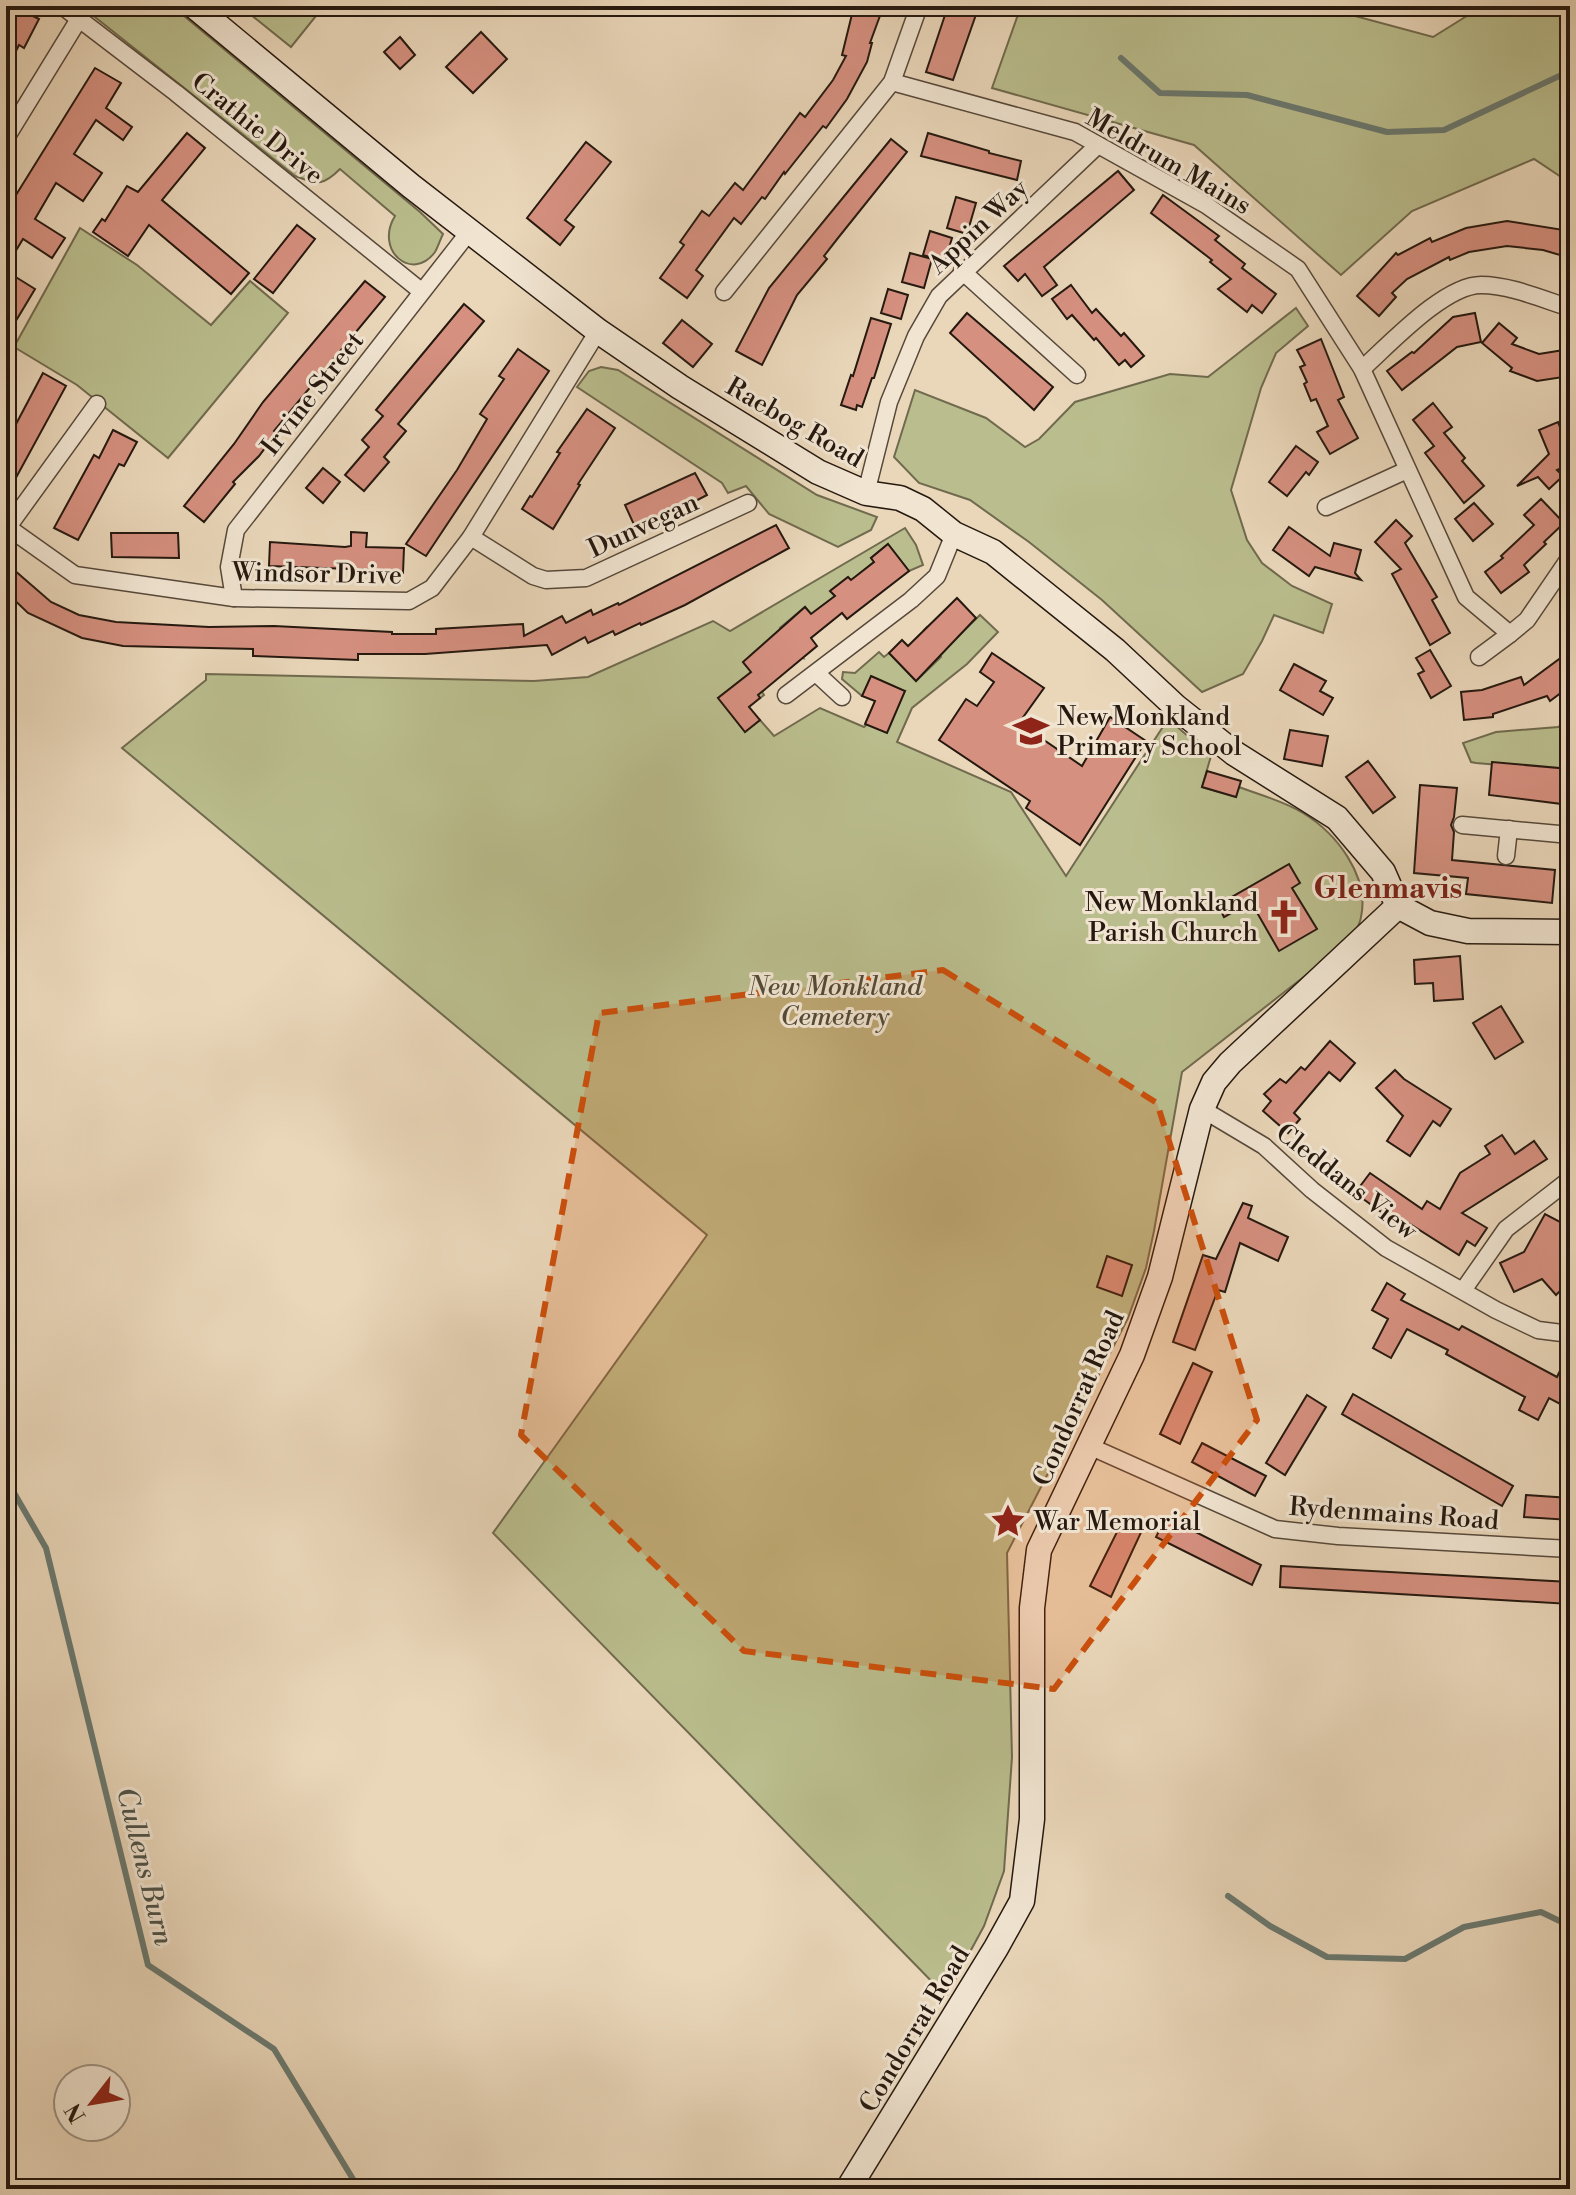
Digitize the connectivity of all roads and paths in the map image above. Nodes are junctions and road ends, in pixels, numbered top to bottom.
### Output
1 (62, 6) edge
2 (194, 6) edge
3 (919, 6) edge
4 (79, 19) junction
5 (892, 82) junction
6 (6, 138) edge
7 (1098, 145) junction
8 (469, 232) junction
9 (962, 271) junction
10 (421, 291) junction
11 (724, 292) dead end
12 (1570, 308) edge
13 (598, 331) junction
14 (1362, 369) junction
15 (1077, 375) dead end
16 (97, 404) dead end
17 (1407, 470) junction
18 (866, 493) junction
19 (748, 503) dead end
20 (1326, 507) dead end
21 (7, 526) edge
22 (954, 534) junction
23 (471, 537) junction
24 (1570, 557) edge
25 (234, 598) junction
26 (1510, 634) junction
27 (1479, 657) dead end
28 (816, 673) junction
29 (786, 695) dead end
30 (842, 697) dead end
31 (1462, 825) dead end
32 (1509, 829) junction
33 (1570, 835) edge
34 (1506, 856) dead end
35 (1398, 906) junction
36 (1570, 932) edge
37 (1202, 1109) junction
38 (1569, 1180) edge
39 (1464, 1289) junction
40 (1570, 1334) edge
41 (1089, 1446) junction
42 (1570, 1549) edge
43 (848, 2189) edge

1 - 4 street, Crathie Drive
2 - 8 main road, Raebog Road
3 - 5 street
4 - 6 street
4 - 10 street, Crathie Drive
5 - 7 street, Meldrum Mains
5 - 11 street
7 - 9 street, Appin Way
7 - 14 street, Meldrum Mains
8 - 10 street, Irvine Street
8 - 13 main road, Raebog Road
9 - 15 street
9 - 18 street, Appin Way
10 - 25 street, Irvine Street
12 - 14 street
13 - 18 main road, Raebog Road
13 - 23 street, Windsor Drive
14 - 17 street, Meldrum Mains
16 - 21 street
17 - 20 street
17 - 26 street, Meldrum Mains
18 - 22 main road, Raebog Road
19 - 23 street, Dunvegan
21 - 25 street, Windsor Drive
22 - 28 street
22 - 35 main road, Raebog Road
23 - 25 street, Windsor Drive
24 - 26 street
26 - 27 street
28 - 29 street
28 - 30 street
31 - 32 street
32 - 33 street
32 - 34 street
35 - 36 main road
35 - 37 main road, Condorrat Road
37 - 39 street, Cleddans View
37 - 41 main road, Condorrat Road
38 - 39 street
39 - 40 street, Cleddans View
41 - 42 street, Rydenmains Road
41 - 43 main road, Condorrat Road

